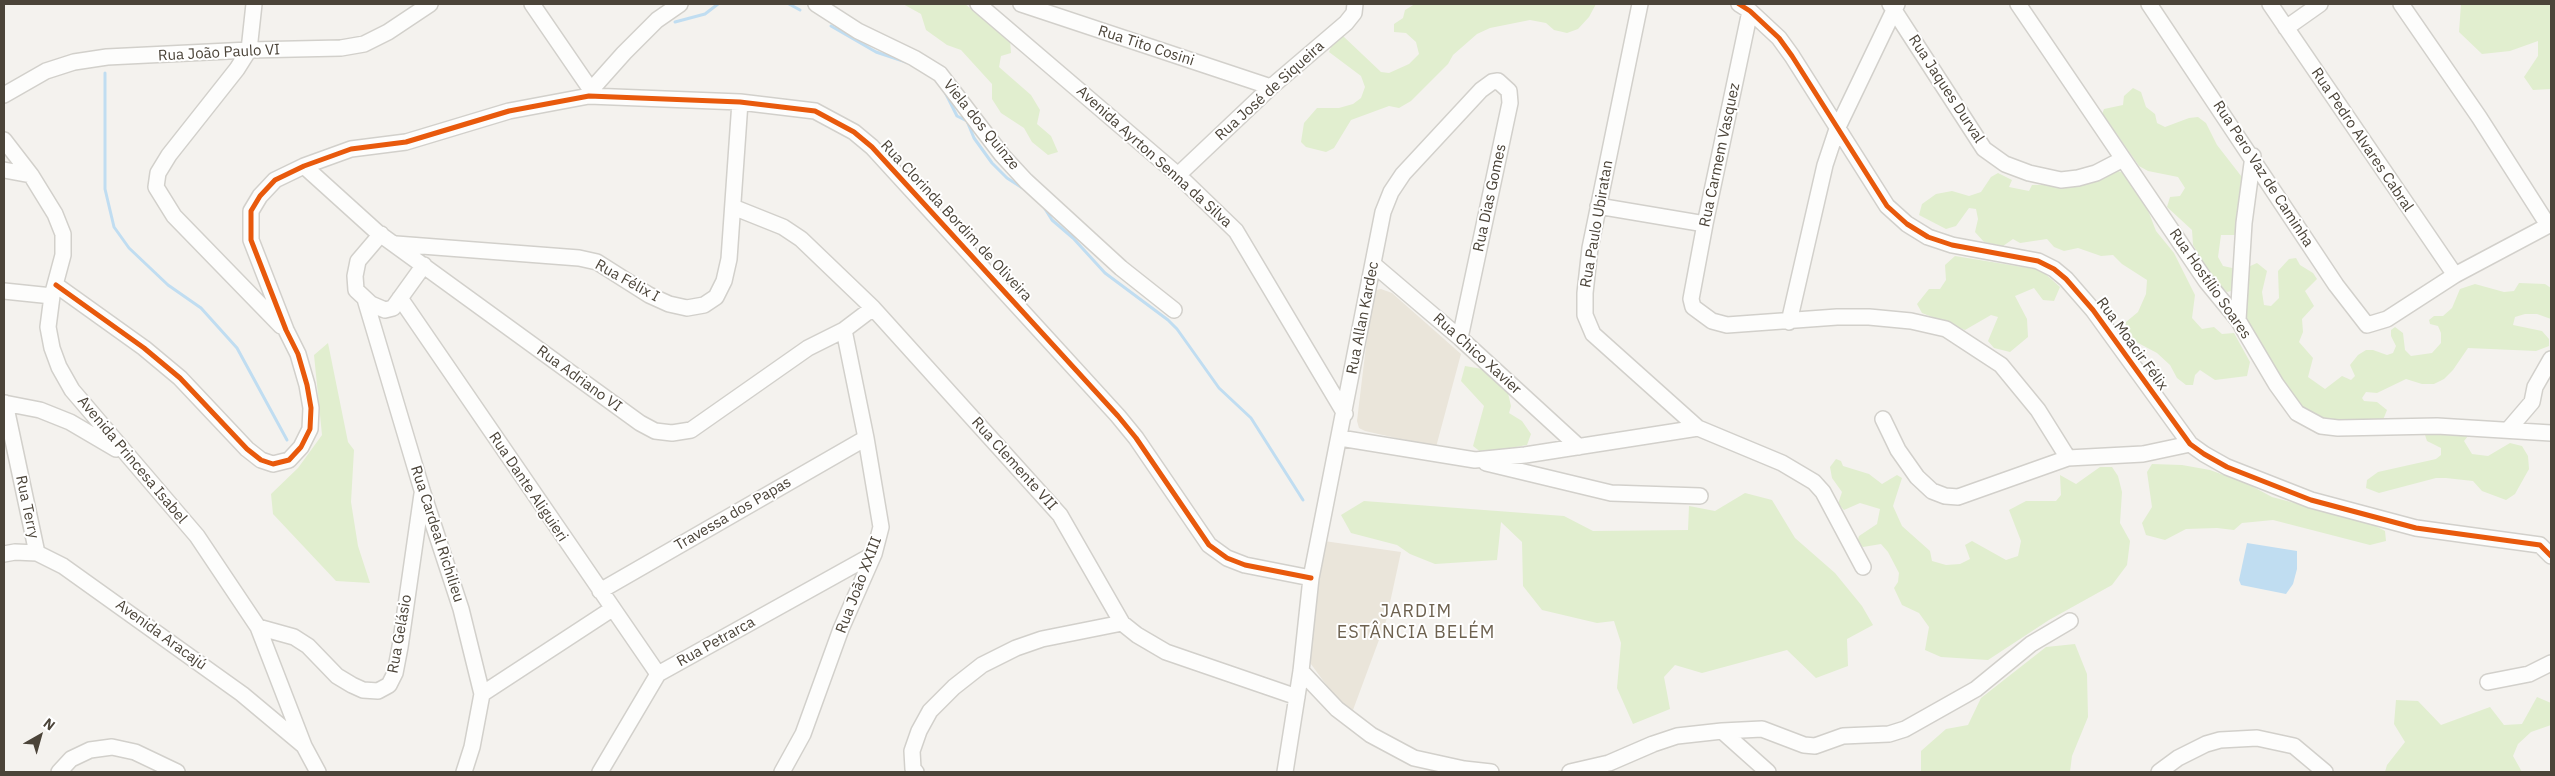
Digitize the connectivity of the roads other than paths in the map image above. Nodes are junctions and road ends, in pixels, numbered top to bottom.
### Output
1 (254, 4) edge
2 (430, 4) edge
3 (532, 4) edge
4 (680, 4) edge
5 (816, 4) edge
6 (978, 4) edge
7 (1021, 4) edge
8 (1355, 4) edge
9 (1640, 4) edge
10 (2018, 4) edge
11 (2149, 4) edge
12 (2270, 4) edge
13 (2320, 4) edge
14 (2401, 4) edge
15 (1894, 6) edge
16 (1744, 7) edge
17 (2286, 28) junction
18 (249, 50) junction
19 (1271, 87) junction
20 (1481, 90) joint
21 (590, 93) junction
22 (4, 95) edge
23 (740, 102) junction
24 (1837, 129) junction
25 (4, 140) edge
26 (2253, 156) junction
27 (2123, 159) junction
28 (304, 166) junction
29 (4, 170) edge
30 (31, 175) junction
31 (1178, 175) junction
32 (1598, 206) junction
33 (733, 207) junction
34 (1705, 224) junction
35 (2550, 225) edge
36 (381, 234) junction
37 (396, 244) junction
38 (1373, 264) junction
39 (424, 265) junction
40 (2455, 275) junction
41 (54, 290) junction
42 (4, 291) edge
43 (400, 298) junction
44 (365, 299) junction
45 (873, 308) junction
46 (1174, 310) dead end
47 (2238, 320) junction
48 (1789, 322) junction
49 (286, 330) junction
50 (844, 330) junction
51 (1460, 338) junction
52 (2551, 359) edge
53 (4, 403) edge
54 (1344, 414) junction
55 (1884, 419) dead end
56 (1698, 428) junction
57 (2508, 430) junction
58 (2551, 433) edge
59 (866, 438) junction
60 (1340, 438) junction
61 (2190, 444) junction
62 (1579, 447) junction
63 (126, 455) junction
64 (2068, 458) junction
65 (1475, 460) junction
66 (422, 490) junction
67 (1700, 496) dead end
68 (37, 553) junction
69 (4, 554) edge
70 (874, 554) junction
71 (2551, 556) edge
72 (1863, 567) dead end
73 (1311, 578) junction
74 (600, 591) junction
75 (612, 609) junction
76 (2070, 621) dead end
77 (1122, 623) junction
78 (258, 627) junction
79 (2551, 663) edge
80 (1301, 671) junction
81 (658, 674) junction
82 (2488, 682) dead end
83 (482, 694) junction
84 (1297, 697) junction
85 (1722, 731) junction
86 (304, 746) junction
87 (611, 754) junction
88 (1454, 770) edge
89 (174, 771) edge
90 (59, 772) edge
91 (318, 772) edge
92 (464, 772) edge
93 (600, 772) edge
94 (616, 772) edge
95 (782, 772) edge
96 (916, 772) edge
97 (1284, 772) edge
98 (1492, 772) edge
99 (1570, 772) edge
100 (1768, 772) edge
101 (2159, 772) edge
102 (2325, 772) edge

1 - 18 street
2 - 18 street, Rua João Paulo VI
3 - 21 street
4 - 21 street
5 - 46 street, Viela dos Quinze
6 - 31 street, Avenida Ayrton Senna da Silva
7 - 19 street, Rua Tito Cosini
8 - 19 street, Rua José de Siqueira
9 - 32 street, Rua Paulo Ubiratan
10 - 27 street, Rua Hostílio Soares
11 - 26 street, Rua Pero Vaz de Caminha
12 - 17 street, Rua Pedro Alvares Cabral
13 - 17 street
14 - 35 street
15 - 24 street
15 - 27 street, Rua Jaques Durval
16 - 24 street, Rua Moacir Félix
16 - 34 street, Rua Carmem Vasquez
17 - 40 street, Rua Pedro Alvares Cabral
18 - 22 street, Rua João Paulo VI
18 - 49 street
19 - 31 street, Rua José de Siqueira
20 - 38 street, Rua Allan Kardec
20 - 51 street, Rua Dias Gomes
21 - 23 street, Rua Clorinda Bordim de Oliveira
21 - 28 street, Rua Clorinda Bordim de Oliveira
23 - 33 street, Rua Félix I
23 - 73 street, Rua Clorinda Bordim de Oliveira
24 - 48 street
24 - 61 street, Rua Moacir Félix
25 - 30 street, Avenida Princesa Isabel
26 - 40 street, Rua Pero Vaz de Caminha
26 - 47 street
27 - 47 street, Rua Hostílio Soares
28 - 36 street, Rua Adriano VI
28 - 49 street, Rua Clorinda Bordim de Oliveira
29 - 30 street
30 - 41 street, Avenida Princesa Isabel
31 - 54 street, Avenida Ayrton Senna da Silva
32 - 34 street
32 - 56 street, Rua Paulo Ubiratan
33 - 37 street, Rua Félix I
33 - 45 street, Rua Clemente VII
34 - 48 street, Rua Carmem Vasquez
35 - 40 street
36 - 37 street, Rua Adriano VI
36 - 44 street
37 - 39 street, Rua Adriano VI
38 - 51 street, Rua Chico Xavier
38 - 54 street, Rua Allan Kardec
39 - 43 street
39 - 50 street, Rua Adriano VI
41 - 42 street
41 - 49 street
41 - 63 street, Avenida Princesa Isabel
43 - 44 street
43 - 74 street, Rua Dante Aliguieri
44 - 66 street, Rua Cardeal Richilieu
45 - 50 street, Rua Adriano VI
45 - 77 street, Rua Clemente VII
47 - 57 street, Rua Hostílio Soares
48 - 64 street
50 - 59 street, Rua João XXIII
51 - 62 street, Rua Chico Xavier
52 - 57 street
53 - 63 street
53 - 68 street, Rua Terry
54 - 60 street, Rua Allan Kardec
55 - 64 street
56 - 62 street
56 - 72 street
57 - 58 street, Rua Hostílio Soares
59 - 70 street, Rua João XXIII
59 - 74 street, Travessa dos Papas
60 - 65 street
60 - 73 street, Rua Allan Kardec
61 - 64 street
61 - 71 street, Rua Moacir Félix
62 - 65 street
63 - 78 street, Avenida Princesa Isabel
65 - 67 street
66 - 78 street, Rua Gelásio
66 - 83 street, Rua Cardeal Richilieu
68 - 69 street, Avenida Aracajú
68 - 86 street, Avenida Aracajú
70 - 81 street, Rua Petrarca
70 - 95 street, Rua João XXIII
73 - 80 street, Rua Allan Kardec
74 - 75 street, Rua Dante Aliguieri
75 - 81 street, Rua Dante Aliguieri
75 - 83 street
76 - 85 street
77 - 84 street, Rua Clemente VII
77 - 96 street
78 - 86 street, Avenida Princesa Isabel
79 - 82 street
80 - 84 street, Rua Allan Kardec
80 - 88 street
81 - 87 street
83 - 92 street, Rua Cardeal Richilieu
84 - 97 street, Rua Allan Kardec
85 - 99 street
85 - 100 street
86 - 91 street, Avenida Princesa Isabel
87 - 93 street
87 - 94 street
88 - 98 street
89 - 90 street
101 - 102 street

